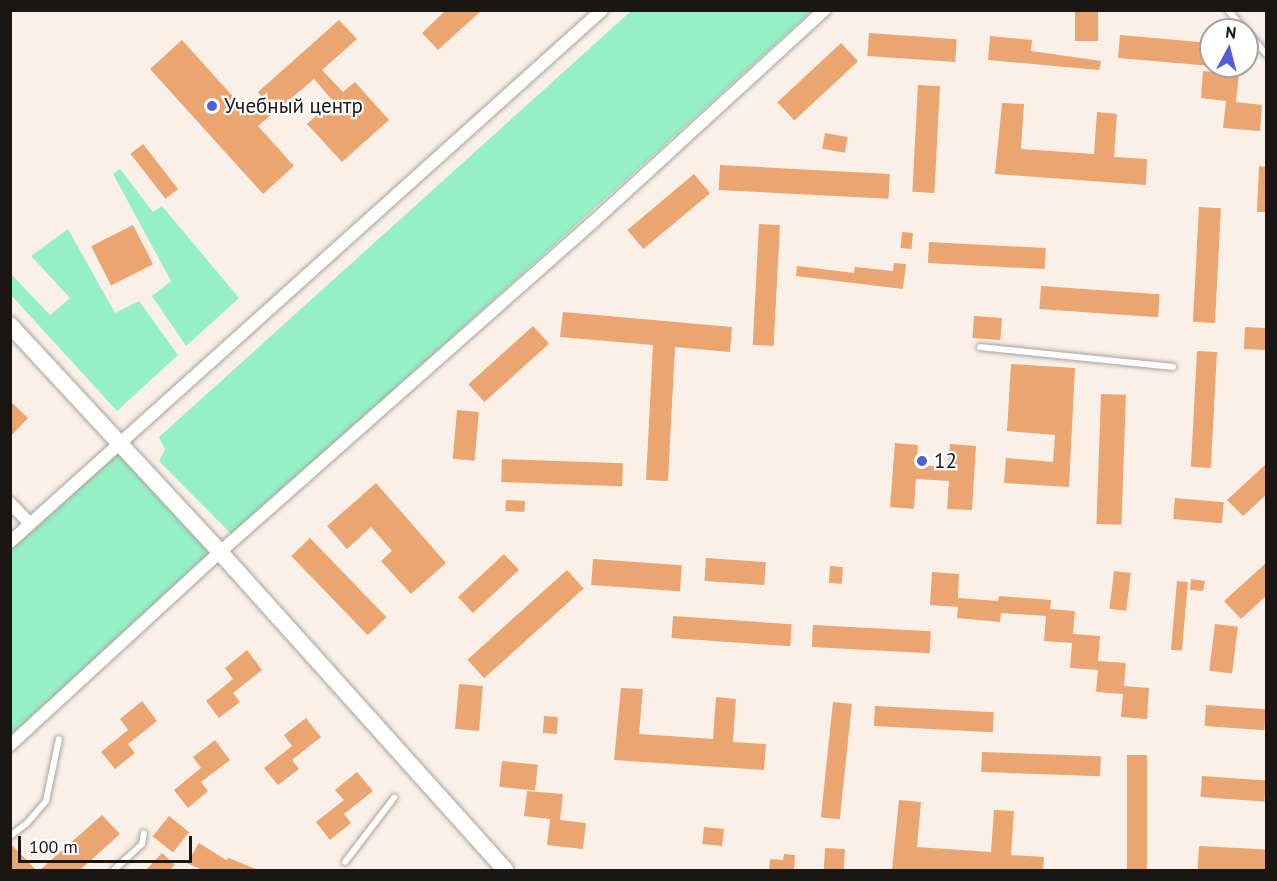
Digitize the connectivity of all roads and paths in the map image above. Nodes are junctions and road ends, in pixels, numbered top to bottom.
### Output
1 (602, 10) edge
2 (824, 10) edge
3 (10, 325) edge
4 (980, 347) dead end
5 (1173, 367) dead end
6 (120, 445) junction
7 (10, 503) edge
8 (30, 524) junction
9 (10, 542) edge
10 (220, 552) junction
11 (58, 739) dead end
12 (10, 745) edge
13 (394, 798) dead end
14 (144, 832) dead end
15 (10, 836) edge
16 (345, 862) dead end
17 (114, 870) edge
18 (505, 870) edge

1 - 6 street
2 - 10 street
3 - 6 street
4 - 5 lane
6 - 8 street
6 - 10 street
7 - 8 street
8 - 9 street
10 - 12 street
10 - 18 street
11 - 15 lane
13 - 16 lane
14 - 17 lane

